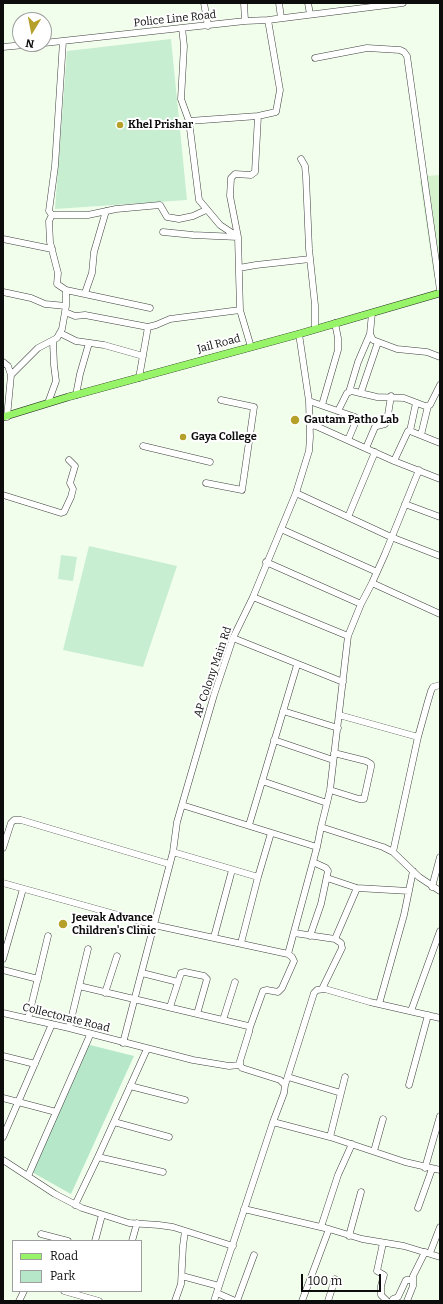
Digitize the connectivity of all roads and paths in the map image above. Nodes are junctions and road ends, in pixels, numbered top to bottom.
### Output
1 (204, 3) edge
2 (244, 3) edge
3 (279, 3) edge
4 (308, 3) edge
5 (402, 3) edge
6 (310, 14) junction
7 (281, 18) junction
8 (268, 20) junction
9 (245, 21) junction
10 (208, 26) junction
11 (182, 28) junction
12 (63, 41) junction
13 (52, 42) edge
14 (315, 58) dead end
15 (258, 116) junction
16 (188, 122) junction
17 (301, 159) dead end
18 (206, 210) junction
19 (106, 211) junction
20 (52, 215) junction
21 (163, 232) dead end
22 (238, 237) junction
23 (3, 239) edge
24 (52, 249) junction
25 (310, 259) junction
26 (239, 268) junction
27 (66, 290) junction
28 (440, 290) edge
29 (3, 292) edge
30 (440, 293) edge
31 (86, 294) junction
32 (150, 308) dead end
33 (66, 309) junction
34 (240, 310) junction
35 (372, 313) junction
36 (335, 323) junction
37 (148, 327) junction
38 (315, 329) junction
39 (60, 334) junction
40 (299, 334) junction
41 (370, 334) junction
42 (53, 341) junction
43 (378, 342) junction
44 (89, 343) junction
45 (251, 347) junction
46 (143, 356) junction
47 (440, 358) edge
48 (3, 362) edge
49 (11, 374) junction
50 (139, 378) junction
51 (440, 385) edge
52 (349, 392) junction
53 (360, 393) junction
54 (76, 395) junction
55 (391, 396) junction
56 (220, 400) dead end
57 (309, 402) junction
58 (48, 403) junction
59 (416, 403) junction
60 (322, 405) junction
61 (428, 406) junction
62 (338, 411) junction
63 (5, 417) edge
64 (310, 425) junction
65 (410, 430) junction
66 (421, 435) junction
67 (348, 440) junction
68 (440, 443) edge
69 (143, 446) dead end
70 (366, 448) junction
71 (375, 452) junction
72 (69, 460) dead end
73 (394, 461) junction
74 (210, 462) dead end
75 (419, 470) junction
76 (440, 479) edge
77 (206, 483) dead end
78 (296, 493) junction
79 (3, 495) edge
80 (405, 504) junction
81 (348, 517) junction
82 (440, 517) edge
83 (281, 529) junction
84 (391, 537) junction
85 (440, 556) edge
86 (266, 562) junction
87 (377, 572) junction
88 (372, 584) junction
89 (253, 597) junction
90 (361, 604) junction
91 (440, 614) edge
92 (348, 636) junction
93 (233, 638) junction
94 (297, 665) junction
95 (344, 682) junction
96 (440, 685) edge
97 (283, 711) junction
98 (340, 715) junction
99 (338, 728) junction
100 (418, 738) junction
101 (274, 740) junction
102 (334, 756) junction
103 (262, 781) junction
104 (330, 790) junction
105 (327, 803) junction
106 (182, 806) junction
107 (249, 825) junction
108 (321, 828) junction
109 (272, 833) junction
110 (317, 847) junction
111 (3, 848) edge
112 (173, 852) junction
113 (393, 852) junction
114 (440, 857) edge
115 (313, 862) junction
116 (169, 864) junction
117 (232, 870) junction
118 (413, 872) junction
119 (258, 877) junction
120 (327, 878) junction
121 (3, 882) edge
122 (432, 886) junction
123 (357, 888) junction
124 (23, 889) junction
125 (440, 891) edge
126 (409, 892) junction
127 (154, 925) junction
128 (440, 931) edge
129 (294, 933) junction
130 (48, 936) dead end
131 (310, 936) junction
132 (214, 937) junction
133 (335, 939) junction
134 (242, 943) junction
135 (88, 949) dead end
136 (288, 954) junction
137 (117, 956) dead end
138 (3, 959) edge
139 (3, 970) edge
140 (142, 973) junction
141 (38, 979) junction
142 (178, 982) junction
143 (235, 982) dead end
144 (79, 986) junction
145 (322, 989) junction
146 (105, 993) junction
147 (135, 999) junction
148 (379, 1004) junction
149 (170, 1007) junction
150 (411, 1011) junction
151 (3, 1013) edge
152 (197, 1014) junction
153 (428, 1015) junction
154 (440, 1018) edge
155 (28, 1019) junction
156 (223, 1020) junction
157 (52, 1024) junction
158 (250, 1027) junction
159 (69, 1028) junction
160 (90, 1035) junction
161 (123, 1043) junction
162 (147, 1049) junction
163 (3, 1056) edge
164 (35, 1064) junction
165 (240, 1065) junction
166 (288, 1077) junction
167 (345, 1077) dead end
168 (285, 1085) junction
169 (409, 1085) dead end
170 (130, 1086) junction
171 (341, 1093) junction
172 (3, 1098) edge
173 (185, 1100) dead end
174 (17, 1102) junction
175 (56, 1112) junction
176 (440, 1116) edge
177 (383, 1119) dead end
178 (114, 1122) junction
179 (273, 1122) junction
180 (170, 1136) dead end
181 (3, 1137) edge
182 (330, 1137) junction
183 (352, 1144) junction
184 (374, 1151) junction
185 (98, 1156) junction
186 (3, 1160) edge
187 (425, 1168) junction
188 (432, 1169) junction
189 (440, 1170) edge
190 (163, 1172) dead end
191 (28, 1176) junction
192 (361, 1192) dead end
193 (75, 1204) junction
194 (418, 1208) dead end
195 (244, 1209) junction
196 (102, 1215) junction
197 (136, 1224) junction
198 (321, 1227) junction
199 (440, 1227) edge
200 (329, 1229) junction
201 (186, 1231) junction
202 (41, 1234) dead end
203 (349, 1236) junction
204 (64, 1240) edge
205 (95, 1240) edge
206 (132, 1240) edge
207 (383, 1243) junction
208 (233, 1246) junction
209 (428, 1252) junction
210 (254, 1256) dead end
211 (440, 1257) edge
212 (182, 1276) junction
213 (335, 1280) dead end
214 (412, 1280) junction
215 (220, 1286) junction
216 (24, 1292) edge
217 (67, 1292) edge
218 (217, 1293) junction
219 (86, 1299) edge
220 (19, 1301) edge
221 (99, 1301) edge
222 (175, 1301) edge
223 (214, 1301) edge
224 (236, 1301) edge
225 (302, 1301) edge
226 (328, 1301) edge
227 (388, 1301) edge
228 (392, 1301) edge
229 (407, 1301) edge

1 - 10 street
2 - 9 street
3 - 7 street
4 - 6 street
5 - 6 street, Police Line Road
6 - 7 street, Police Line Road
7 - 8 street, Police Line Road
8 - 9 street, Police Line Road
8 - 15 street
9 - 10 street, Police Line Road
10 - 11 street, Police Line Road
11 - 12 street, Police Line Road
11 - 16 street
12 - 13 street, Police Line Road
12 - 20 street
14 - 28 street
15 - 16 street
15 - 22 street
16 - 18 street
17 - 25 street
18 - 19 street
18 - 22 street
19 - 20 street
19 - 31 street
20 - 24 street
21 - 22 street
22 - 26 street
23 - 24 street
24 - 27 street
25 - 26 street
25 - 38 street
26 - 34 street
27 - 31 street
27 - 33 street
29 - 33 street
30 - 35 main road, Jail Road
31 - 32 street
33 - 37 street
33 - 39 street
34 - 37 street
34 - 45 street
35 - 36 main road, Jail Road
35 - 41 street
36 - 38 main road, Jail Road
36 - 60 street
37 - 46 street
38 - 40 main road, Jail Road
39 - 42 street
39 - 44 street
40 - 45 main road, Jail Road
40 - 57 street, AP Colony Main Rd
41 - 43 street
41 - 52 street
42 - 49 street
42 - 58 street
43 - 47 street
43 - 53 street
44 - 46 street
44 - 54 street
45 - 50 main road, Jail Road
46 - 50 street
48 - 49 street
49 - 63 street
50 - 54 main road, Jail Road
51 - 61 street
52 - 53 street
52 - 62 street
53 - 55 street
54 - 58 main road, Jail Road
55 - 59 street
55 - 70 street
56 - 77 street
57 - 60 street
57 - 64 street, AP Colony Main Rd
58 - 63 main road, Jail Road
59 - 61 street
59 - 65 street
60 - 62 street
61 - 66 street
62 - 67 street
64 - 67 street
64 - 78 street, AP Colony Main Rd
65 - 66 street
65 - 73 street
66 - 68 street
67 - 70 street
69 - 74 street
70 - 71 street
71 - 73 street
71 - 81 street
72 - 79 street
73 - 75 street
75 - 76 street
75 - 80 street
78 - 81 street
78 - 83 street, AP Colony Main Rd
80 - 82 street
80 - 84 street
81 - 84 street
83 - 86 street, AP Colony Main Rd
83 - 87 street
84 - 85 street
84 - 87 street
86 - 89 street, AP Colony Main Rd
86 - 90 street
87 - 88 street
88 - 90 street
88 - 91 street
89 - 92 street
89 - 93 street, AP Colony Main Rd
90 - 92 street
92 - 95 street
93 - 94 street
93 - 106 street, AP Colony Main Rd
94 - 95 street
94 - 97 street
95 - 98 street
96 - 100 street
97 - 99 street
97 - 101 street
98 - 99 street
98 - 100 street
99 - 102 street
100 - 113 street
101 - 102 street
101 - 103 street
102 - 104 street
102 - 104 street
103 - 105 street
103 - 107 street
104 - 105 street
105 - 108 street
106 - 107 street
106 - 112 street, AP Colony Main Rd
107 - 109 street
108 - 110 street
108 - 113 street
109 - 110 street
109 - 119 street
110 - 115 street
111 - 116 street
112 - 116 street, AP Colony Main Rd
112 - 117 street
113 - 118 street
114 - 122 street
115 - 120 street
115 - 129 street
116 - 127 street, AP Colony Main Rd
117 - 119 street
117 - 132 street
118 - 122 street
118 - 126 street
119 - 134 street
120 - 123 street
120 - 131 street
121 - 124 street
122 - 125 street
123 - 126 street
123 - 133 street
124 - 127 street
124 - 138 street
126 - 148 street
127 - 132 street
127 - 140 street, AP Colony Main Rd
128 - 150 street
129 - 131 street
129 - 136 street
130 - 141 street
131 - 133 street
132 - 134 street
133 - 145 street
134 - 136 street
135 - 144 street
136 - 158 street
137 - 146 street
139 - 141 street
140 - 142 street
140 - 147 street, AP Colony Main Rd
141 - 155 street
142 - 149 street
142 - 152 street
143 - 156 street
144 - 146 street
144 - 159 street
145 - 148 street
145 - 166 street
146 - 147 street
147 - 149 street
147 - 161 street, AP Colony Main Rd
148 - 150 street
149 - 152 street
150 - 153 street
151 - 155 street, Collectorate Road
152 - 156 street
153 - 154 street
153 - 169 street
155 - 157 street, Collectorate Road
156 - 158 street
157 - 159 street, Collectorate Road
157 - 164 street
158 - 165 street
159 - 160 street, Collectorate Road
160 - 161 street, Collectorate Road
160 - 175 street
161 - 162 street, Collectorate Road
162 - 165 street, Collectorate Road
162 - 170 street
163 - 164 street
164 - 174 street
165 - 168 street
166 - 168 street
166 - 171 street
167 - 171 street
168 - 179 street
170 - 173 street
170 - 178 street
171 - 182 street
172 - 174 street
174 - 175 street
174 - 181 street
175 - 191 street
176 - 187 street
177 - 184 street
178 - 180 street
178 - 185 street
179 - 182 street
179 - 195 street
182 - 183 street
183 - 184 street
183 - 198 street
184 - 187 street
185 - 190 street
185 - 193 street
186 - 191 street
187 - 188 street
188 - 189 street
188 - 194 street
191 - 193 street
192 - 203 street
193 - 196 street
195 - 198 street
195 - 208 street
196 - 197 street
196 - 205 street
197 - 201 street
197 - 206 street
198 - 200 street
199 - 209 street
200 - 203 street
200 - 225 street
201 - 208 street
201 - 212 street
202 - 204 street
203 - 207 street
207 - 209 street
207 - 227 street
208 - 215 street
209 - 211 street
209 - 214 street
210 - 224 street
212 - 215 street
212 - 222 street
213 - 226 street
214 - 228 street
214 - 229 street
215 - 218 street
216 - 220 street
217 - 219 street
218 - 223 street
218 - 224 street
219 - 221 street

